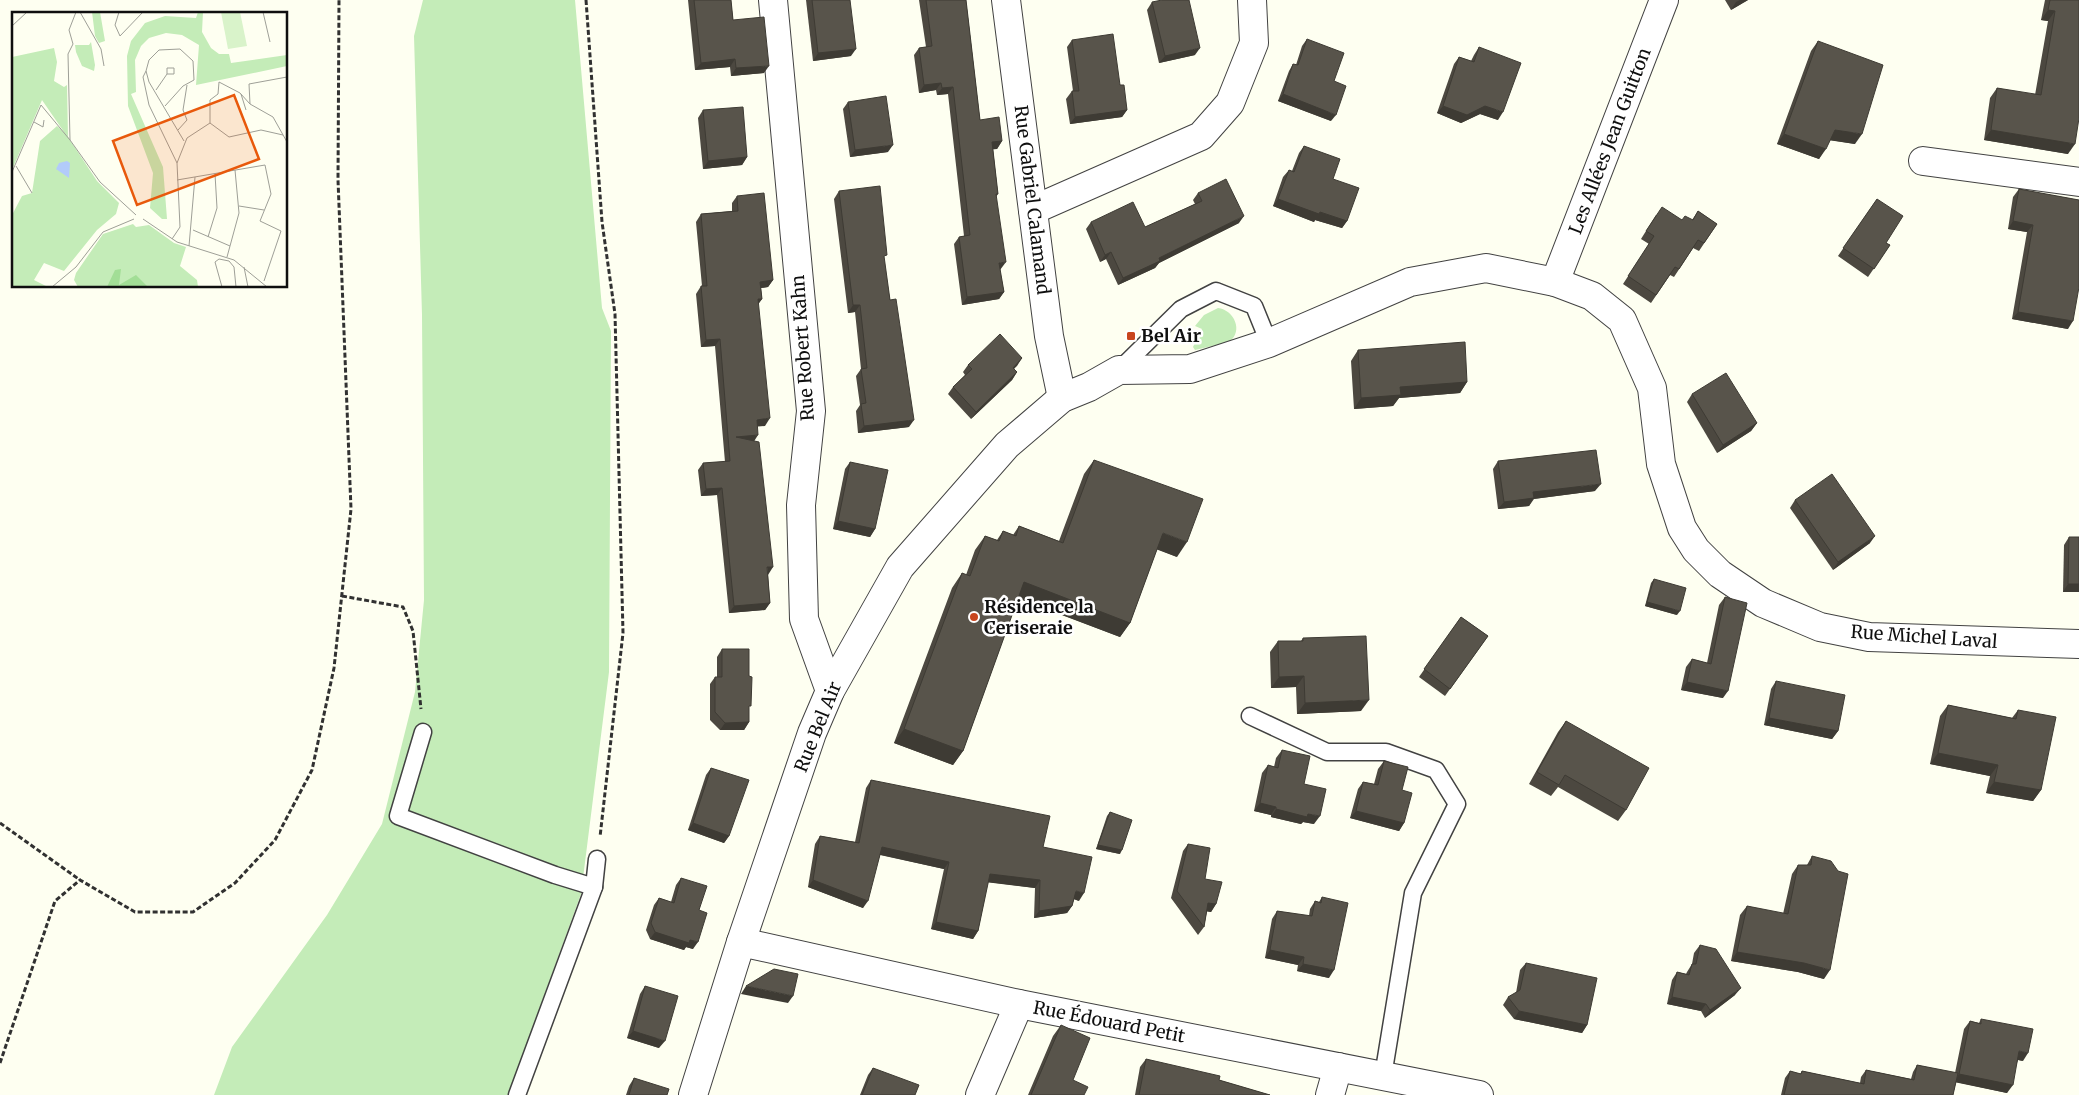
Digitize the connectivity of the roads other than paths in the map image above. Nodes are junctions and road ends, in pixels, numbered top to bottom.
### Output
1 (773, 0) edge
2 (1006, 0) edge
3 (1252, 0) edge
4 (1664, 0) edge
5 (1923, 161) dead end
6 (2079, 182) edge
7 (1033, 210) junction
8 (1555, 282) junction
9 (1269, 343) junction
10 (1119, 370) junction
11 (1062, 398) junction
12 (1042, 416) joint
13 (2079, 644) edge
14 (830, 691) junction
15 (1250, 716) dead end
16 (423, 732) road end
17 (597, 859) road end
18 (594, 887) junction
19 (741, 942) junction
20 (1019, 1004) junction
21 (1338, 1067) junction
22 (1382, 1076) junction
23 (517, 1095) edge
24 (693, 1095) edge
25 (980, 1095) edge
26 (1330, 1095) edge
27 (1479, 1095) edge

1 - 14 street, Rue Robert Kahn
2 - 7 street, Rue Gabriel Calamand
3 - 7 street
4 - 8 street, Les Allées Jean Guitton
5 - 6 street
7 - 11 street, Rue Gabriel Calamand
8 - 9 street, Rue Michel Laval
8 - 13 street, Rue Michel Laval
9 - 10 street, Rue Michel Laval
9 - 10 lane, Rue Michel Laval
10 - 11 street, Rue Michel Laval
11 - 12 street, Rue Michel Laval
12 - 14 street, Rue Bel Air
14 - 19 street, Rue Bel Air
15 - 22 lane
16 - 18 lane
17 - 18 lane
18 - 23 lane
19 - 20 street, Rue Édouard Petit
19 - 24 street, Rue Bel Air
20 - 21 street, Rue Édouard Petit
20 - 25 street
21 - 22 street, Rue Édouard Petit
21 - 26 street
22 - 27 street, Rue Édouard Petit

